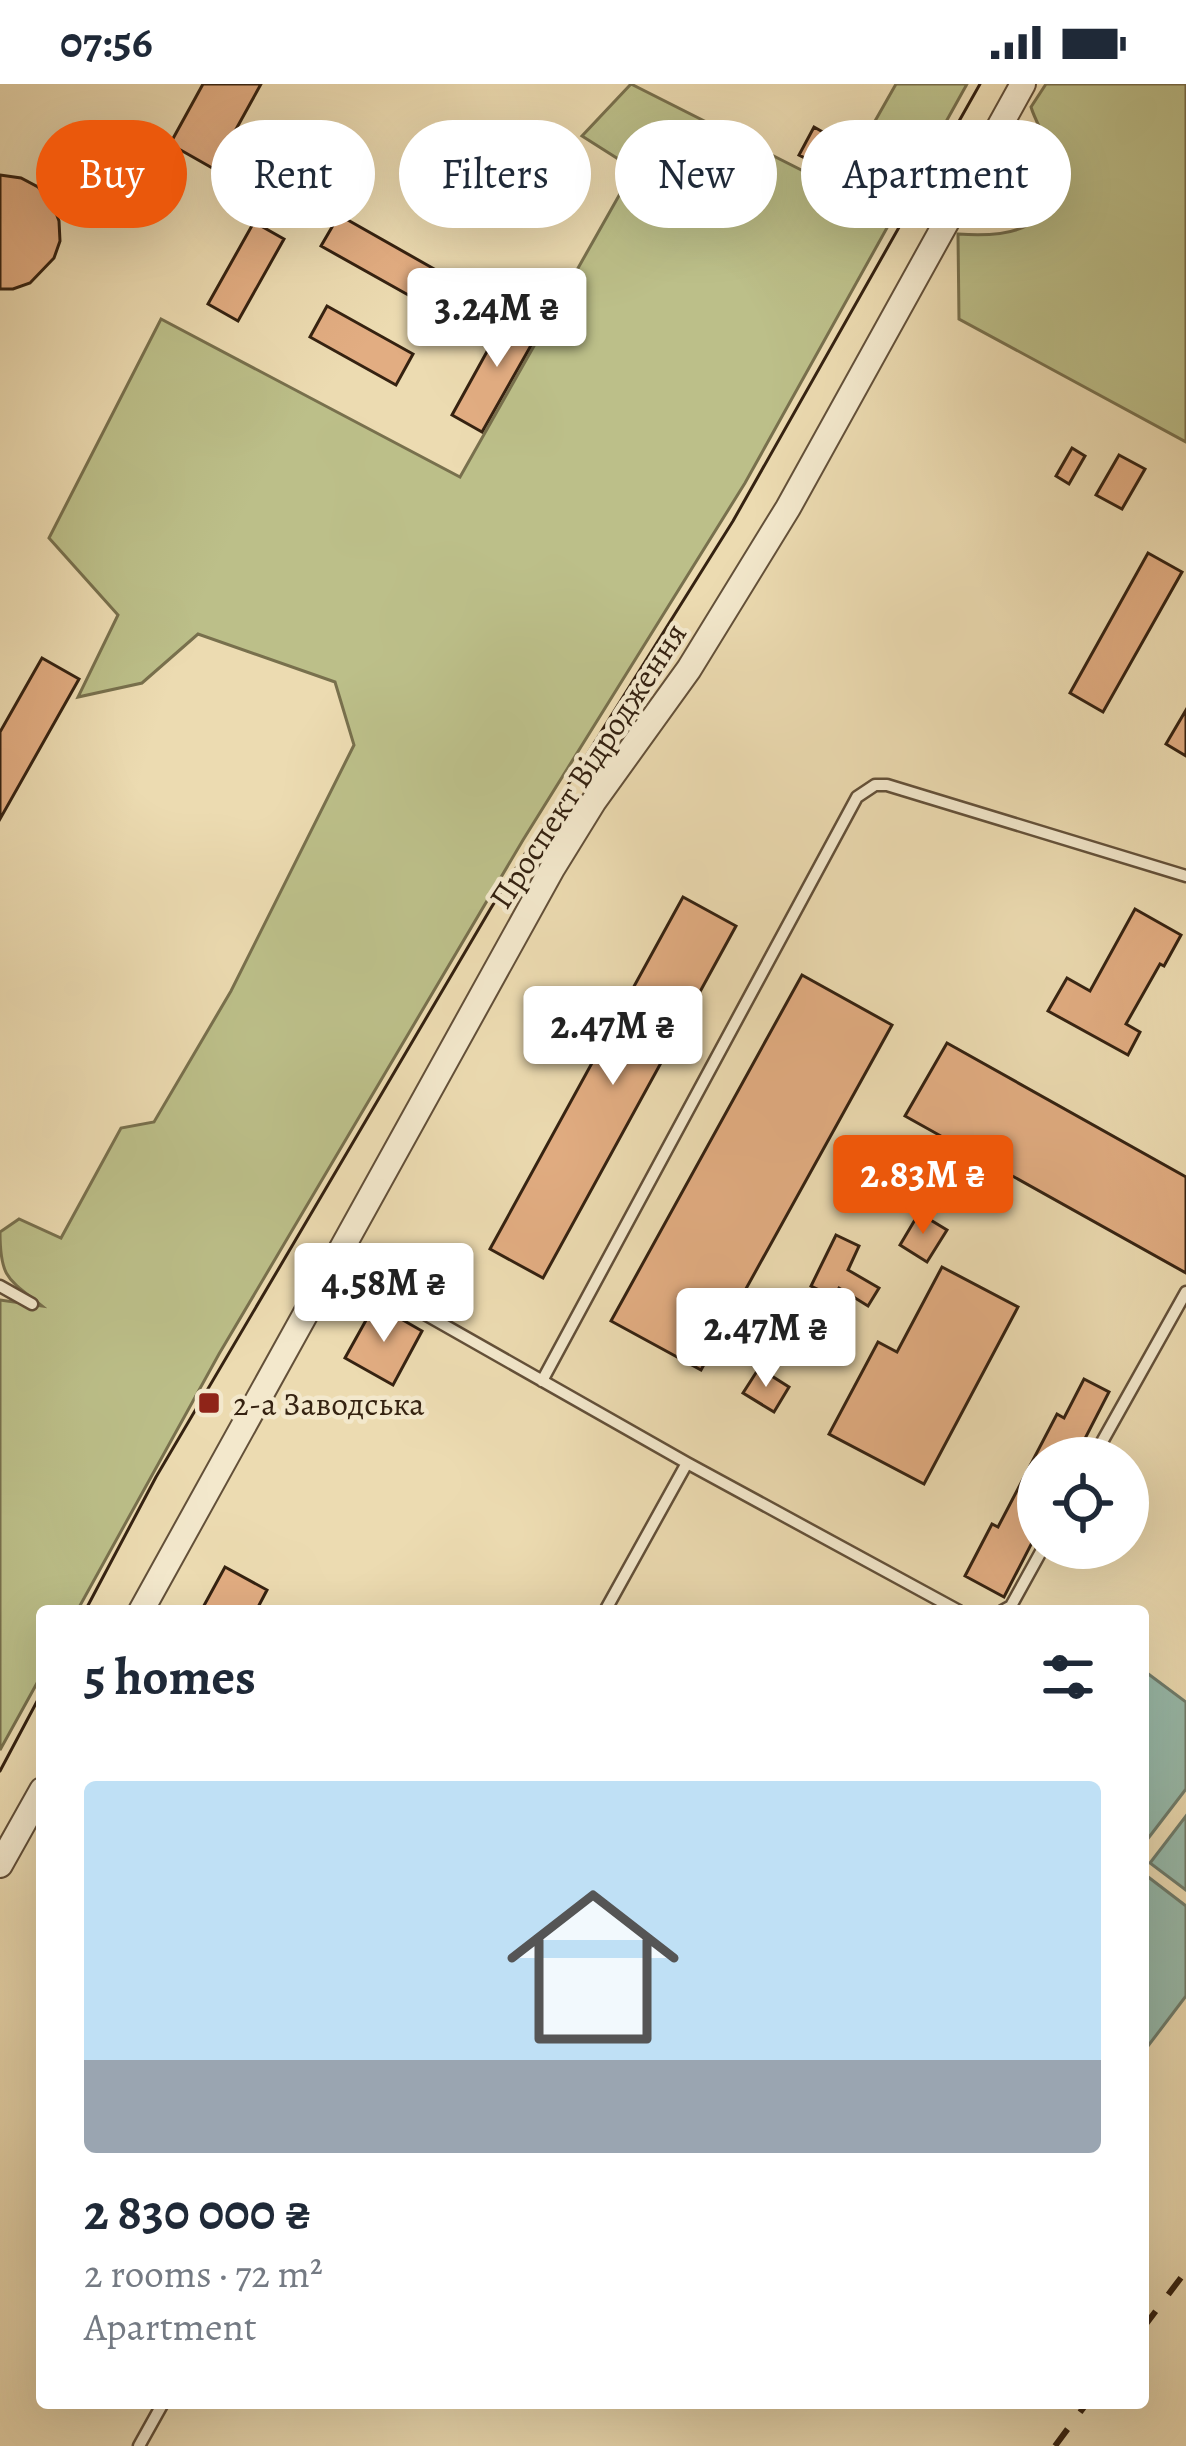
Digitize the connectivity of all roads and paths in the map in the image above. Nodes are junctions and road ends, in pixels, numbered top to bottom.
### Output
1 (1023, 84) edge
2 (1186, 876) edge
3 (335, 1263) junction
4 (0, 1286) edge
5 (1186, 1292) edge
6 (32, 1304) dead end
7 (542, 1381) junction
8 (1105, 1437) edge
9 (687, 1463) junction
10 (1031, 1569) edge
11 (144, 1605) edge
12 (608, 1605) edge
13 (948, 1605) edge
14 (1012, 1605) edge
15 (36, 1801) edge
16 (0, 1865) edge
17 (160, 2409) edge
18 (139, 2446) edge

1 - 3 street, Проспект Відродження
2 - 7 lane
3 - 7 lane
3 - 11 street, Проспект Відродження
4 - 6 lane
5 - 8 lane
7 - 9 lane
9 - 12 lane
9 - 13 lane
10 - 14 lane
15 - 16 street
17 - 18 lane

